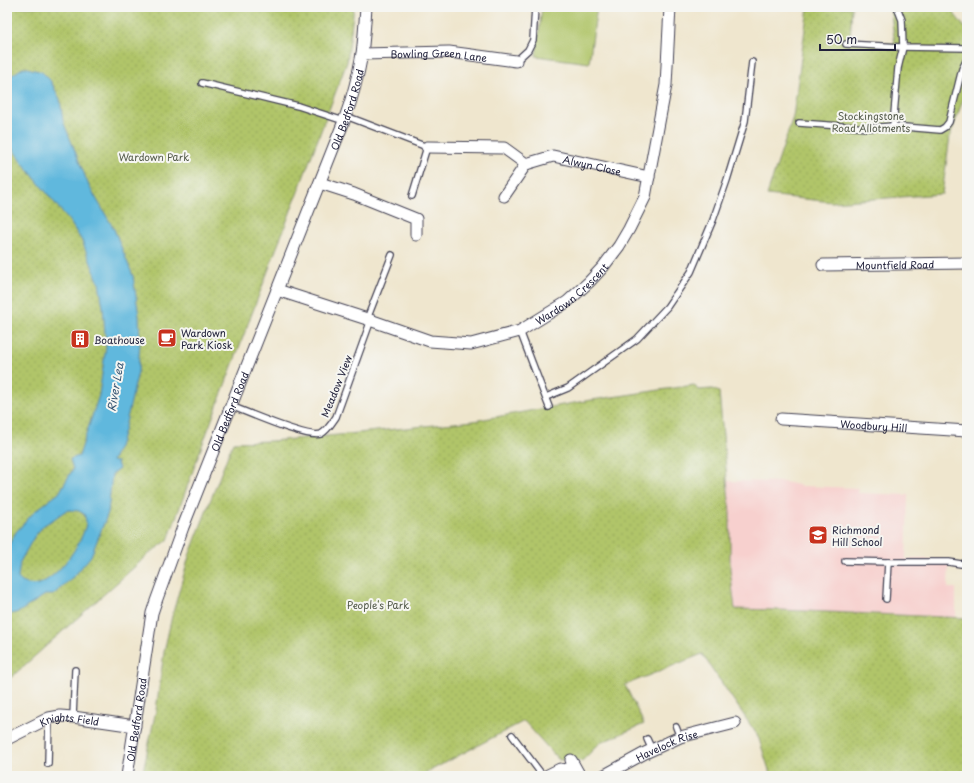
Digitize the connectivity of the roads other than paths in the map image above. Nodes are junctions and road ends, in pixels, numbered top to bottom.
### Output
1 (366, 7) edge
2 (535, 7) edge
3 (670, 7) edge
4 (897, 7) edge
5 (846, 44) dead end
6 (903, 47) junction
7 (967, 48) edge
8 (362, 54) junction
9 (967, 59) edge
10 (516, 61) joint
11 (752, 62) dead end
12 (202, 83) dead end
13 (345, 118) junction
14 (799, 123) dead end
15 (893, 126) junction
16 (427, 148) junction
17 (526, 164) junction
18 (649, 177) junction
19 (320, 183) junction
20 (412, 196) dead end
21 (504, 196) dead end
22 (416, 234) dead end
23 (392, 255) dead end
24 (967, 263) edge
25 (823, 265) dead end
26 (277, 290) junction
27 (369, 320) junction
28 (520, 331) junction
29 (546, 397) junction
30 (231, 406) junction
31 (549, 407) dead end
32 (781, 419) dead end
33 (967, 431) edge
34 (845, 561) dead end
35 (888, 562) junction
36 (967, 562) edge
37 (886, 599) dead end
38 (75, 670) dead end
39 (73, 717) junction
40 (50, 718) junction
41 (735, 723) dead end
42 (135, 726) junction
43 (512, 735) dead end
44 (7, 739) edge
45 (647, 739) dead end
46 (652, 750) junction
47 (48, 764) dead end
48 (575, 767) edge
49 (127, 776) edge
50 (545, 776) edge
51 (602, 776) edge

1 - 8 street, Old Bedford Road
2 - 10 lane
3 - 18 street, Wardown Crescent
4 - 6 lane
5 - 6 lane
6 - 7 lane
6 - 15 lane
8 - 10 street, Bowling Green Lane
8 - 13 street, Old Bedford Road
9 - 15 lane
11 - 29 lane
12 - 13 lane
13 - 16 lane
13 - 19 street, Old Bedford Road
14 - 15 lane
16 - 17 street
16 - 20 lane
17 - 18 street, Alwyn Close
17 - 21 street
18 - 28 street, Wardown Crescent
19 - 22 street
19 - 26 street, Old Bedford Road
23 - 27 lane
24 - 25 street, Mountfield Road
26 - 27 street, Wardown Crescent
26 - 30 street, Old Bedford Road
27 - 28 street, Wardown Crescent
27 - 30 lane, Meadow View
28 - 29 lane
29 - 31 lane
30 - 42 street, Old Bedford Road
32 - 33 street, Woodbury Hill
34 - 35 lane
35 - 36 lane
35 - 37 lane
38 - 39 lane
39 - 40 street, Knights Field
39 - 42 street, Knights Field
40 - 44 street, Knights Field
40 - 47 lane
41 - 46 street, Havelock Rise
42 - 49 street, Old Bedford Road
43 - 50 lane
45 - 46 lane
46 - 51 street, Havelock Rise
48 - 50 street

